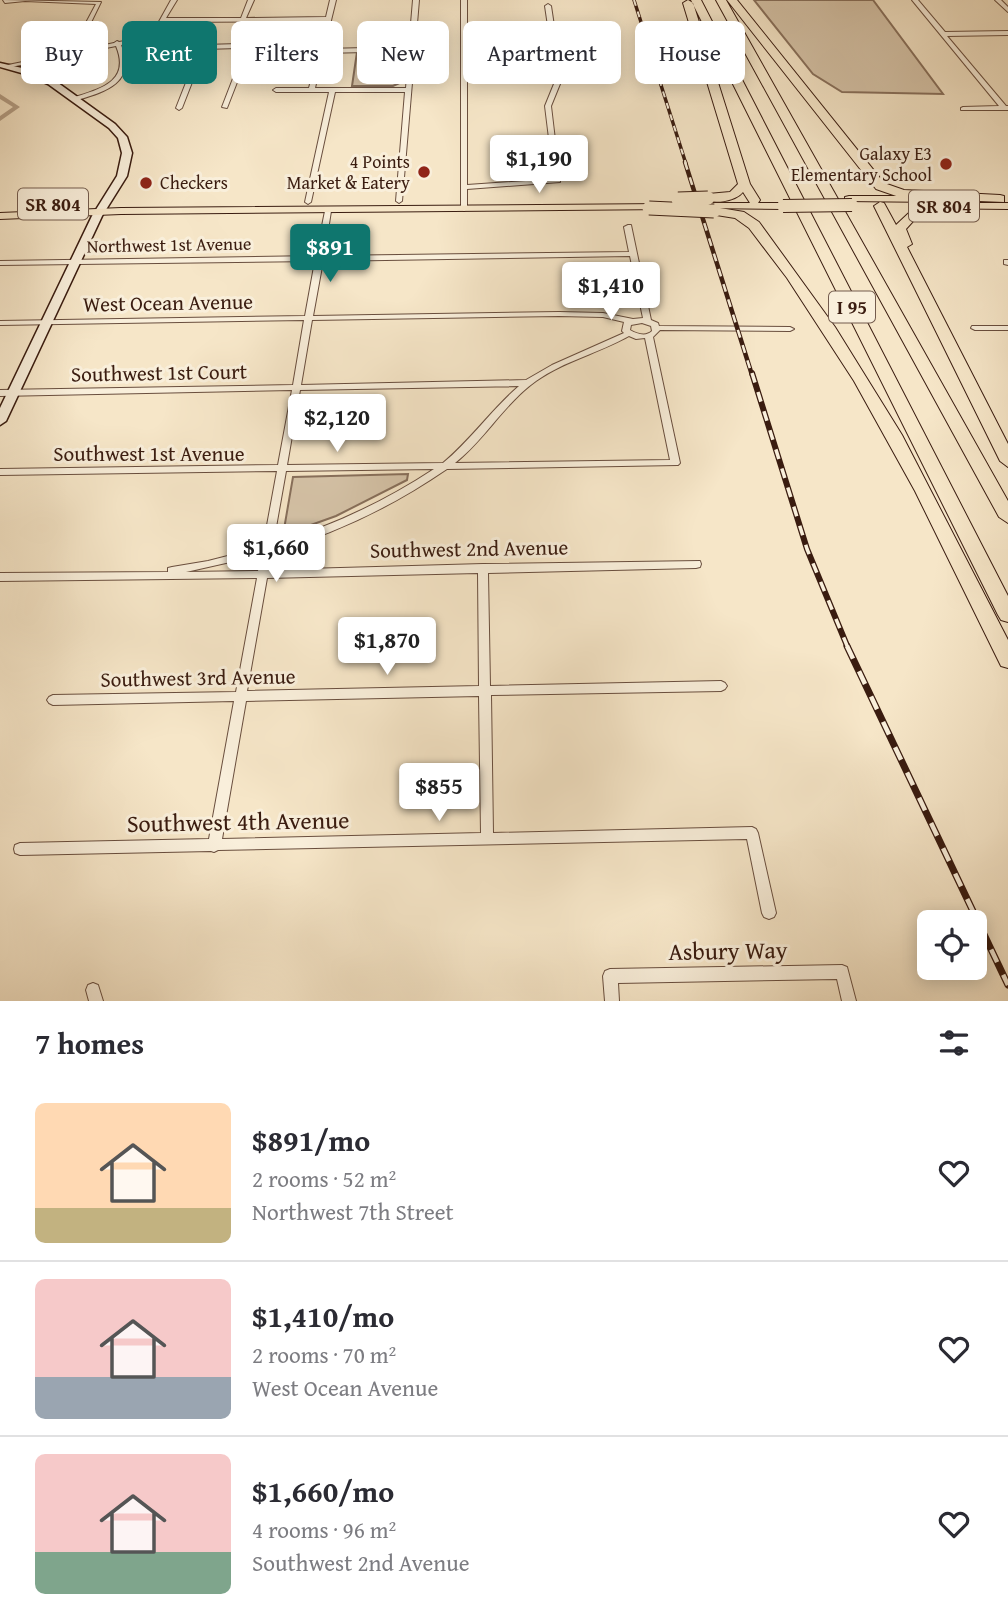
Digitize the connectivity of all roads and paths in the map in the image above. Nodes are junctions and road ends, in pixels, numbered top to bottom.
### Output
1 (25, 0) edge
2 (174, 0) edge
3 (251, 0) edge
4 (333, 0) edge
5 (416, 0) edge
6 (464, 0) edge
7 (690, 0) edge
8 (696, 0) edge
9 (721, 0) edge
10 (732, 0) edge
11 (915, 0) edge
12 (5, 1) edge
13 (999, 1) edge
14 (1008, 2) edge
15 (548, 6) dead end
16 (1008, 10) edge
17 (243, 19) junction
18 (328, 19) joint
19 (164, 20) joint
20 (89, 21) edge
21 (414, 21) edge
22 (1008, 33) edge
23 (943, 34) junction
24 (122, 42) edge
25 (117, 43) junction
26 (108, 45) edge
27 (217, 47) edge
28 (21, 61) edge
29 (3, 65) edge
30 (189, 84) edge
31 (314, 84) edge
32 (409, 84) edge
33 (276, 90) dead end
34 (312, 90) junction
35 (332, 90) junction
36 (409, 90) junction
37 (74, 99) junction
38 (225, 107) dead end
39 (179, 108) dead end
40 (1006, 108) edge
41 (963, 109) dead end
42 (869, 174) junction
43 (744, 184) junction
44 (464, 187) junction
45 (678, 200) joint
46 (358, 201) junction
47 (399, 201) junction
48 (1005, 201) edge
49 (308, 202) junction
50 (878, 202) junction
51 (755, 203) junction
52 (625, 204) junction
53 (710, 204) junction
54 (464, 205) junction
55 (941, 206) junction
56 (0, 207) edge
57 (103, 207) junction
58 (649, 208) joint
59 (257, 211) junction
60 (328, 211) junction
61 (0, 216) edge
62 (628, 228) dead end
63 (768, 242) junction
64 (634, 254) junction
65 (320, 258) junction
66 (909, 261) junction
67 (76, 262) junction
68 (0, 263) edge
69 (309, 318) junction
70 (647, 320) junction
71 (631, 321) junction
72 (48, 322) junction
73 (0, 323) edge
74 (656, 328) junction
75 (975, 328) dead end
76 (1008, 328) edge
77 (790, 329) dead end
78 (628, 334) junction
79 (649, 336) junction
80 (528, 383) junction
81 (297, 388) junction
82 (0, 393) edge
83 (14, 393) junction
84 (0, 421) edge
85 (1008, 461) edge
86 (444, 467) junction
87 (281, 470) junction
88 (0, 472) edge
89 (1008, 517) edge
90 (267, 550) junction
91 (696, 564) dead end
92 (483, 568) junction
93 (262, 572) junction
94 (151, 575) junction
95 (0, 577) edge
96 (1008, 615) edge
97 (1008, 660) edge
98 (722, 686) dead end
99 (485, 691) junction
100 (240, 696) junction
101 (54, 700) dead end
102 (487, 839) junction
103 (214, 846) junction
104 (20, 849) dead end
105 (769, 913) dead end
106 (612, 1001) edge
107 (849, 1001) edge

1 - 12 street
1 - 20 street
2 - 19 street
3 - 17 street
4 - 18 street
5 - 21 street
6 - 44 street
7 - 43 highway
8 - 96 highway, I 95
9 - 89 highway, I 95
10 - 42 highway
11 - 23 street
13 - 14 street
13 - 16 street
15 - 44 street
17 - 18 street
17 - 19 street
22 - 23 street
23 - 40 street
24 - 25 street
25 - 26 street
25 - 37 street
27 - 38 street
28 - 29 street
29 - 37 street
30 - 39 street
31 - 34 street
32 - 36 street
33 - 34 street
34 - 35 street
35 - 36 street
35 - 49 street
36 - 47 street
37 - 57 street
40 - 41 street
42 - 48 highway
42 - 50 highway
43 - 51 highway
43 - 53 highway
44 - 54 street
45 - 52 main road, SR 804
45 - 53 highway, bridge
46 - 47 main road, SR 804
46 - 49 main road, SR 804
46 - 59 main road
47 - 54 main road, SR 804
48 - 50 main road, SR 804
48 - 55 main road, SR 804
49 - 57 main road, SR 804
50 - 51 main road, SR 804, bridge
50 - 55 main road, SR 804
50 - 66 highway
51 - 53 main road, SR 804
51 - 63 highway
52 - 54 main road, SR 804
52 - 58 main road, SR 804
53 - 58 highway, bridge
53 - 63 highway
54 - 60 main road, SR 804
55 - 66 highway
56 - 57 main road, SR 804
57 - 59 main road, SR 804
57 - 61 main road, SR 804
57 - 67 street
59 - 60 main road, SR 804
60 - 65 street
62 - 64 street
63 - 97 highway
64 - 65 street, Northwest 1st Avenue
64 - 70 street
65 - 67 street, Northwest 1st Avenue
65 - 69 street
66 - 85 highway
67 - 68 street, Northwest 1st Avenue
67 - 72 street
69 - 71 street, West Ocean Avenue
69 - 72 street, West Ocean Avenue
69 - 81 street
70 - 71 street, West Ocean Avenue
70 - 74 street
71 - 78 street
72 - 73 street, West Ocean Avenue
72 - 83 street
74 - 77 street
74 - 79 street
75 - 76 street
78 - 79 street
78 - 80 street
79 - 86 street, Southwest 1st Avenue
80 - 81 street, Southwest 1st Court
80 - 86 street
81 - 83 street, Southwest 1st Court
81 - 87 street
82 - 83 street, Southwest 1st Court
83 - 84 street
86 - 87 street, Southwest 1st Avenue
86 - 90 street
87 - 88 street, Southwest 1st Avenue
87 - 90 street
90 - 93 street
90 - 94 street
91 - 92 street, Southwest 2nd Avenue
92 - 93 street, Southwest 2nd Avenue
92 - 99 street
93 - 94 street, Southwest 2nd Avenue
93 - 100 street
94 - 95 street
98 - 99 street, Southwest 3rd Avenue
99 - 100 street, Southwest 3rd Avenue
99 - 102 street
100 - 101 street, Southwest 3rd Avenue
100 - 103 street
102 - 103 street, Southwest 4th Avenue
102 - 105 street, Southwest 4th Avenue
103 - 104 street, Southwest 4th Avenue
106 - 107 street, Asbury Way

